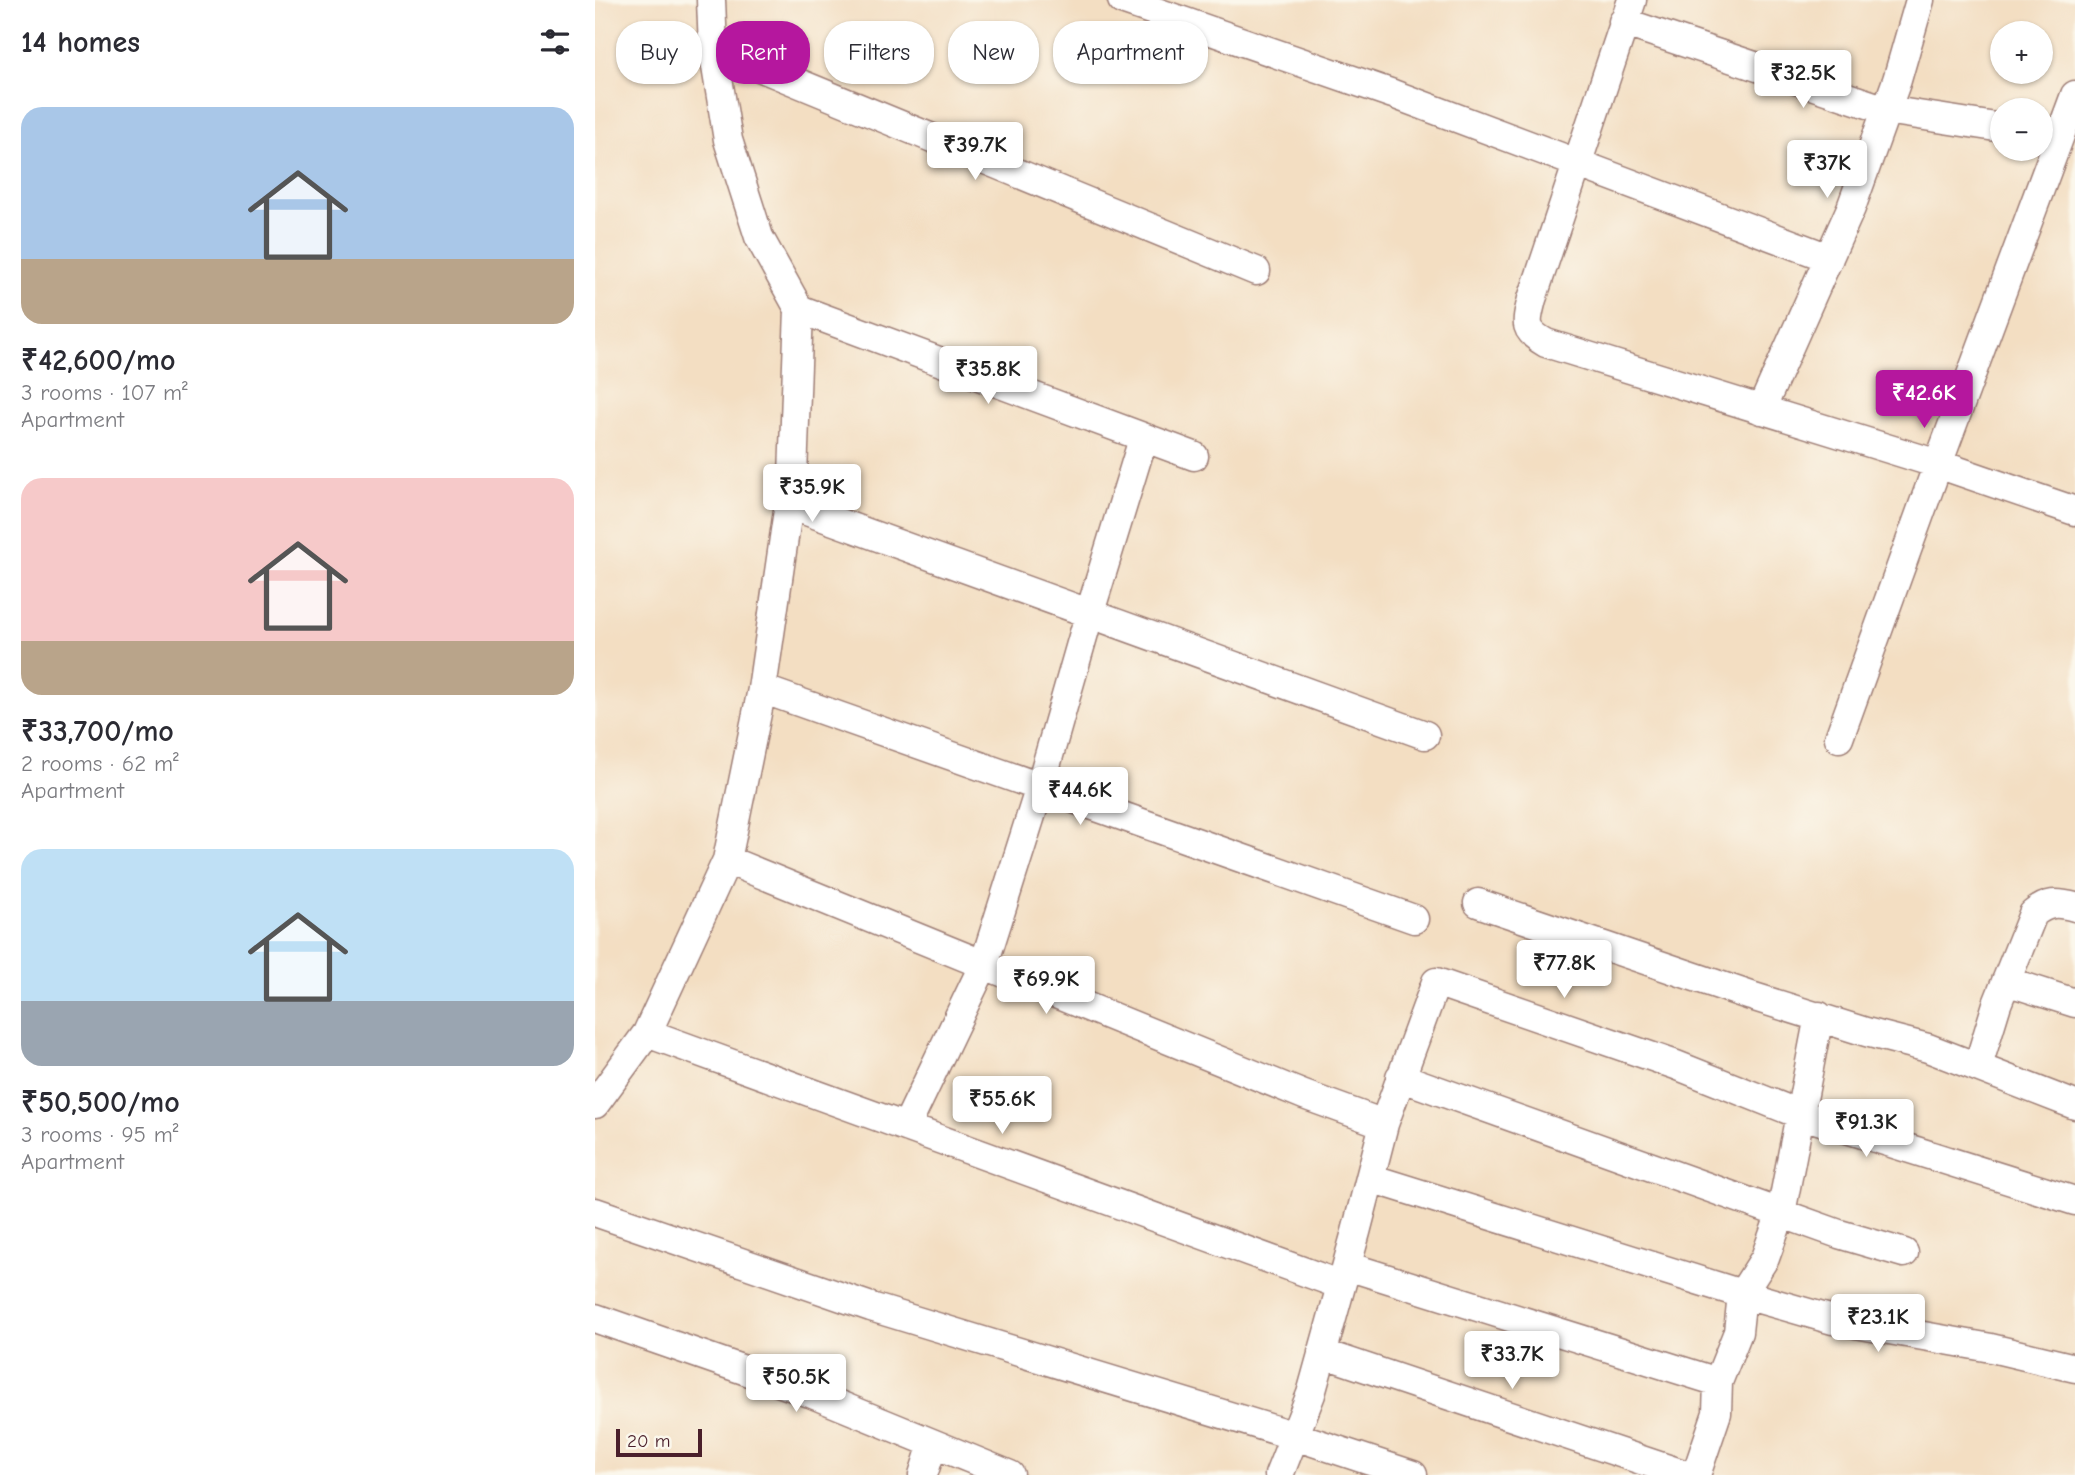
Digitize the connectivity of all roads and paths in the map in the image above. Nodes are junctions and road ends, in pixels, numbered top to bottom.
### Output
1 (711, 0) edge
2 (1122, 0) edge
3 (1920, 0) edge
4 (1627, 11) edge
5 (713, 48) junction
6 (2075, 94) edge
7 (1885, 110) junction
8 (1990, 126) edge
9 (2058, 141) edge
10 (1576, 163) junction
11 (1829, 258) junction
12 (1256, 271) dead end
13 (799, 309) junction
14 (1762, 410) junction
15 (1143, 439) junction
16 (1194, 456) dead end
17 (1938, 464) junction
18 (790, 505) junction
19 (2075, 511) edge
20 (1090, 612) junction
21 (762, 689) junction
22 (1425, 735) dead end
23 (1839, 738) dead end
24 (1040, 787) junction
25 (727, 860) junction
26 (1478, 903) dead end
27 (2075, 907) edge
28 (1413, 919) dead end
29 (984, 964) junction
30 (2006, 981) junction
31 (2075, 1003) edge
32 (1819, 1016) junction
33 (647, 1033) junction
34 (1978, 1066) junction
35 (1401, 1077) junction
36 (595, 1104) edge
37 (2075, 1105) edge
38 (1799, 1114) junction
39 (1384, 1124) junction
40 (906, 1127) junction
41 (1370, 1178) junction
42 (2075, 1201) edge
43 (595, 1212) edge
44 (1780, 1213) junction
45 (1904, 1253) dead end
46 (1344, 1276) junction
47 (1742, 1294) junction
48 (595, 1318) edge
49 (1322, 1353) junction
50 (2075, 1367) edge
51 (1718, 1382) junction
52 (1295, 1436) junction
53 (933, 1444) junction
54 (923, 1475) edge
55 (1010, 1475) edge
56 (1279, 1475) edge
57 (1413, 1475) edge
58 (1686, 1475) edge
59 (1696, 1475) edge

1 - 5 street
2 - 10 street
3 - 7 street
4 - 7 street
4 - 10 street
5 - 12 street
5 - 13 street
6 - 9 street
7 - 8 street
7 - 11 street
9 - 17 street
10 - 11 street
10 - 14 street
11 - 14 street
13 - 15 street
13 - 18 street
14 - 17 street
15 - 16 street
15 - 20 street
17 - 19 street
17 - 23 street
18 - 20 street
18 - 21 street
20 - 22 street
20 - 24 street
21 - 24 street
21 - 25 street
24 - 28 street
24 - 29 street
25 - 29 street
25 - 33 street
26 - 32 street
27 - 30 street
29 - 39 street
29 - 40 street
30 - 31 street
30 - 34 street
32 - 34 street
32 - 38 street
33 - 36 street
33 - 40 street
34 - 37 street
35 - 38 street
35 - 39 street
35 - 44 street
38 - 42 street
38 - 44 street
39 - 41 street
40 - 46 street
41 - 46 street
41 - 47 street
43 - 52 street
44 - 45 street
44 - 47 street
46 - 49 street
46 - 51 street
47 - 50 street
47 - 51 street
48 - 53 street
49 - 52 street
49 - 58 street
51 - 59 street
52 - 56 street
52 - 57 street
53 - 54 street
53 - 55 street

